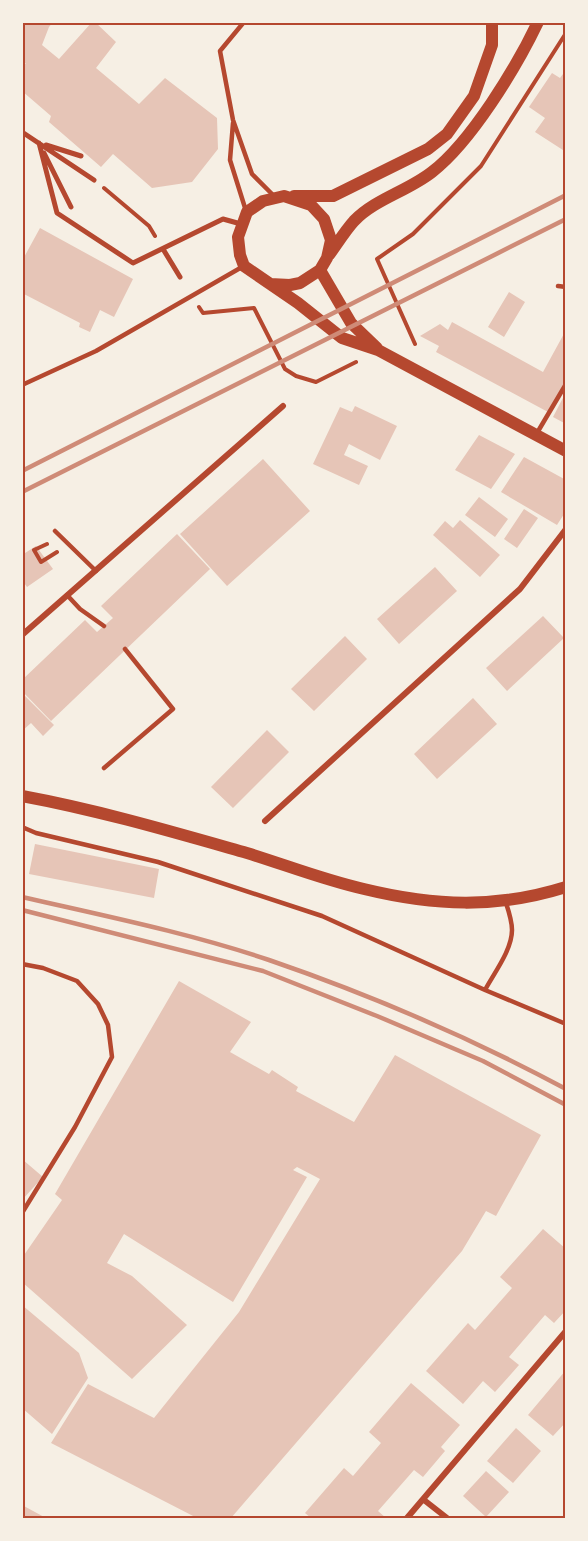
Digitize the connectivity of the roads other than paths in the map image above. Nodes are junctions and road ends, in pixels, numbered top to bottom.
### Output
1 (244, 22) edge
2 (492, 22) edge
3 (538, 22) edge
4 (233, 120) junction
5 (22, 132) edge
6 (39, 143) junction
7 (81, 156) dead end
8 (94, 180) road end
9 (280, 197) junction
10 (71, 207) dead end
11 (247, 212) junction
12 (241, 224) junction
13 (163, 249) junction
14 (327, 258) junction
15 (244, 266) junction
16 (320, 270) junction
17 (180, 277) dead end
18 (270, 284) junction
19 (558, 286) dead end
20 (566, 287) edge
21 (378, 350) junction
22 (566, 384) edge
23 (22, 385) edge
24 (283, 406) dead end
25 (536, 435) junction
26 (566, 451) edge
27 (566, 529) edge
28 (55, 531) dead end
29 (96, 571) junction
30 (67, 595) junction
31 (104, 626) dead end
32 (22, 634) edge
33 (125, 650) dead end
34 (104, 768) dead end
35 (22, 796) edge
36 (265, 821) dead end
37 (22, 826) edge
38 (566, 887) edge
39 (505, 900) junction
40 (22, 964) edge
41 (485, 990) junction
42 (566, 1024) edge
43 (22, 1213) edge
44 (566, 1331) edge
45 (424, 1500) junction
46 (406, 1518) edge
47 (447, 1518) edge

1 - 4 lane
2 - 9 main road
3 - 14 main road
4 - 9 lane
4 - 11 lane
5 - 6 street
6 - 7 street
6 - 8 street
6 - 10 street
6 - 13 street
9 - 11 main road
9 - 14 main road
11 - 12 main road
12 - 13 street
12 - 15 main road
13 - 17 street
14 - 16 main road
15 - 18 main road
15 - 23 lane
16 - 18 main road
16 - 21 main road
18 - 21 main road
19 - 20 lane
21 - 25 main road
22 - 25 lane
24 - 29 street
25 - 26 main road
27 - 36 street
28 - 29 lane
29 - 30 street
30 - 31 lane
30 - 32 street
33 - 34 lane
35 - 39 main road
37 - 41 lane
38 - 39 main road
39 - 41 lane
40 - 43 lane
41 - 42 lane
44 - 45 street
45 - 46 street
45 - 47 street

